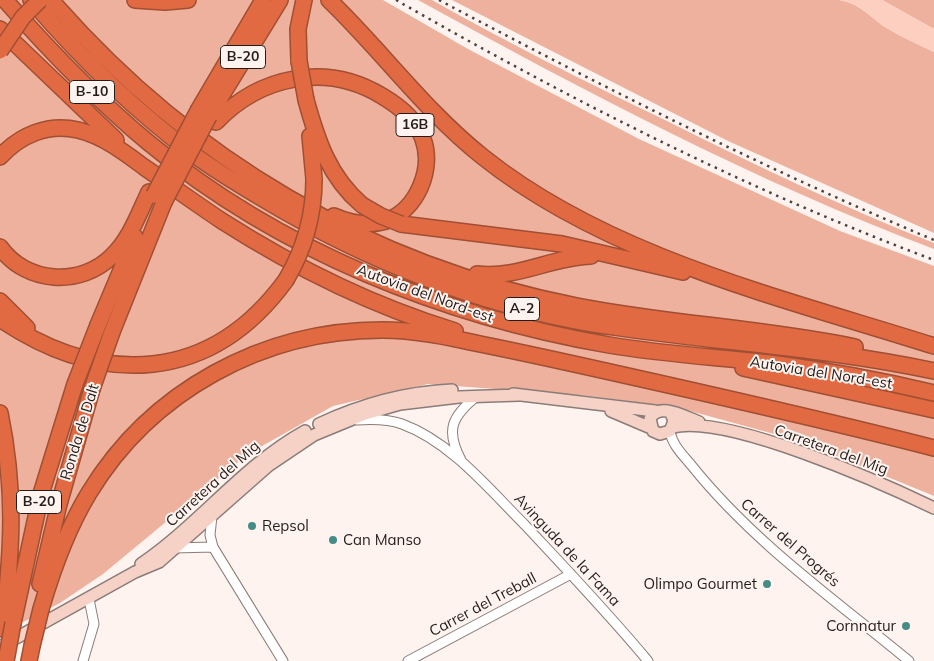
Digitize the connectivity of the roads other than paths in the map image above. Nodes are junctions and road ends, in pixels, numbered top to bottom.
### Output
1 (5, 0) edge
2 (30, 0) edge
3 (40, 0) edge
4 (51, 0) edge
5 (135, 0) edge
6 (188, 0) edge
7 (263, 0) edge
8 (280, 0) edge
9 (304, 0) edge
10 (329, 0) edge
11 (0, 28) edge
12 (0, 51) edge
13 (305, 100) junction
14 (204, 110) junction
15 (197, 157) joint
16 (0, 158) edge
17 (191, 173) joint
18 (279, 192) junction
19 (163, 199) junction
20 (0, 247) edge
21 (417, 260) junction
22 (642, 262) junction
23 (736, 284) junction
24 (0, 301) edge
25 (0, 319) edge
26 (934, 346) edge
27 (64, 352) junction
28 (538, 355) junction
29 (703, 357) junction
30 (934, 367) edge
31 (934, 371) edge
32 (934, 393) edge
33 (519, 395) junction
34 (477, 396) junction
35 (602, 406) junction
36 (929, 409) edge
37 (655, 411) junction
38 (0, 413) edge
39 (671, 413) junction
40 (346, 420) junction
41 (651, 428) junction
42 (715, 428) junction
43 (672, 429) junction
44 (860, 429) junction
45 (934, 440) edge
46 (934, 448) edge
47 (462, 462) junction
48 (0, 483) edge
49 (934, 508) edge
50 (212, 516) junction
51 (178, 547) junction
52 (213, 547) junction
53 (162, 550) junction
54 (135, 572) junction
55 (571, 574) junction
56 (89, 599) junction
57 (5, 607) junction
58 (38, 610) junction
59 (8, 626) junction
60 (0, 647) edge
61 (0, 652) edge
62 (29, 654) edge
63 (6, 661) edge
64 (83, 661) edge
65 (283, 661) edge
66 (408, 661) edge
67 (648, 661) edge
68 (909, 661) edge

1 - 17 highway, Autovia del Nord-est / B-10
2 - 15 highway, Autovia del Nord-est / B-10
3 - 12 highway, bridge
4 - 18 highway
5 - 6 highway
7 - 14 highway, B-20
8 - 14 highway, B-20
9 - 13 highway, bridge
10 - 23 highway
11 - 19 highway
13 - 22 highway, bridge
13 - 27 highway, bridge
14 - 18 highway, 16B
14 - 19 highway, B-20, bridge
14 - 19 highway, 16B
15 - 31 highway, Autovia del Nord-est / A-2
16 - 19 highway
17 - 29 highway, Autovia del Nord-est / A-2
18 - 21 highway
19 - 20 highway
19 - 28 highway
19 - 58 highway, Ronda de Dalt / B-20, bridge
19 - 59 highway, B-20, bridge
21 - 22 highway
21 - 30 highway
22 - 23 highway
23 - 26 highway
24 - 27 highway
25 - 27 highway
28 - 44 highway
28 - 58 highway
29 - 32 highway, Autovia del Nord-est / A-2
29 - 36 highway
33 - 34 street, Carretera del Mig
33 - 35 street, Carretera del Mig
33 - 53 street, Carretera del Mig
34 - 40 street, Carretera del Mig
34 - 47 street
35 - 37 street, Carretera del Mig
35 - 41 street, Carretera del Mig
37 - 39 street
37 - 41 street
38 - 57 highway
39 - 42 street, Carretera del Mig
39 - 43 street
40 - 47 street
40 - 50 street, Carretera del Mig
41 - 43 street
42 - 43 street, Carretera del Mig
42 - 49 street, Carretera del Mig
43 - 68 street, Carrer del Progrés
44 - 45 highway
44 - 46 highway
47 - 55 street, Avinguda de la Fama
48 - 57 highway
50 - 51 street, Carretera del Mig
50 - 52 street
51 - 52 street
51 - 53 street
51 - 54 street, Carretera del Mig
52 - 65 street
53 - 54 street, Carretera del Mig
54 - 56 street, Carretera del Mig
55 - 66 street, Carrer del Treball
55 - 67 street, Avinguda de la Fama
56 - 60 street, Carretera del Mig
56 - 64 street
57 - 59 highway
58 - 62 highway, Ronda de Dalt
59 - 61 highway
59 - 63 highway, B-20, bridge

